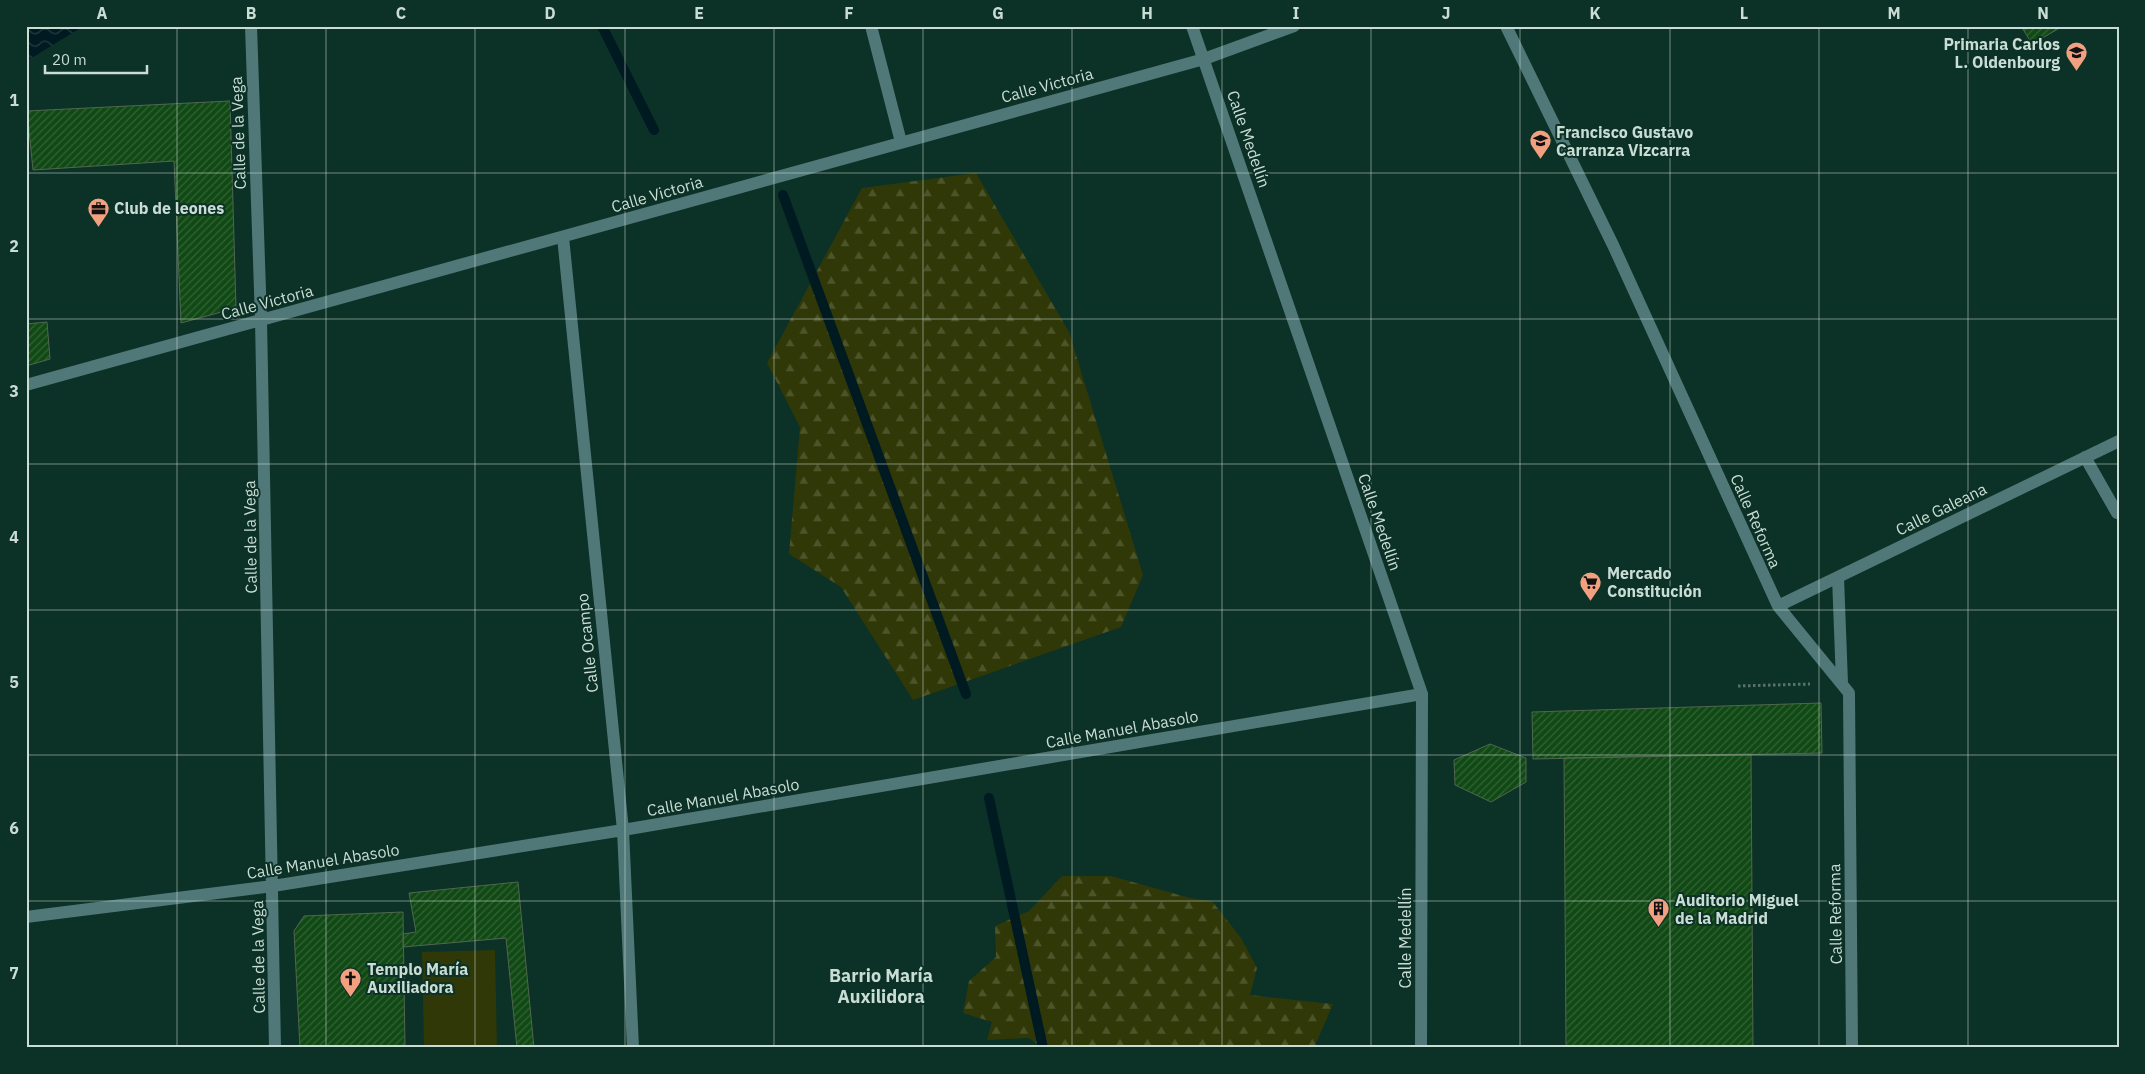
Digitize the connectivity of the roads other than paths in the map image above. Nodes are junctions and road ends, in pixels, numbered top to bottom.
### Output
1 (251, 26) edge
2 (871, 26) edge
3 (1192, 26) edge
4 (1294, 26) edge
5 (1506, 26) edge
6 (1204, 58) junction
7 (901, 142) junction
8 (563, 237) junction
9 (261, 320) junction
10 (26, 385) edge
11 (2119, 441) edge
12 (2085, 457) junction
13 (2119, 512) edge
14 (1838, 577) junction
15 (1778, 606) junction
16 (1842, 683) junction
17 (1422, 694) junction
18 (623, 830) junction
19 (273, 886) junction
20 (26, 917) edge
21 (275, 1048) edge
22 (634, 1048) edge
23 (1421, 1048) edge
24 (1852, 1048) edge

1 - 9 street, Calle de la Vega
2 - 7 street
3 - 6 street, Calle Medellín
4 - 6 street, Calle Victoria
5 - 15 street, Calle Reforma
6 - 7 street, Calle Victoria
6 - 17 street, Calle Medellín
7 - 8 street, Calle Victoria
8 - 9 street, Calle Victoria
8 - 18 street, Calle Ocampo
9 - 10 street, Calle Victoria
9 - 19 street, Calle de la Vega
11 - 12 street, Calle Galeana
12 - 13 street
12 - 14 street, Calle Galeana
14 - 15 street, Calle Galeana
14 - 16 street
15 - 16 street, Calle Reforma
16 - 24 street, Calle Reforma
17 - 18 street, Calle Manuel Abasolo
17 - 23 street, Calle Medellín
18 - 19 street, Calle Manuel Abasolo
18 - 22 street, Calle Ocampo
19 - 20 street, Calle Manuel Abasolo
19 - 21 street, Calle de la Vega

